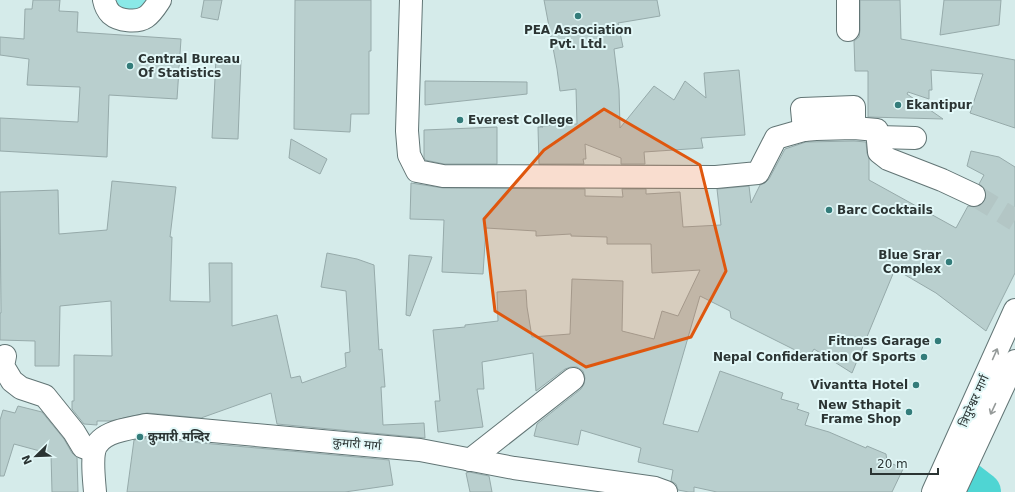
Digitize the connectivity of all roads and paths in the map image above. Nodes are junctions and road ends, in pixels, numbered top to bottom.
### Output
1 (104, 0) edge
2 (160, 0) edge
3 (411, 0) edge
4 (848, 0) edge
5 (848, 30) dead end
6 (878, 137) junction
7 (915, 138) dead end
8 (974, 195) tunnel mouth
9 (1015, 310) edge
10 (4, 356) dead end
11 (1015, 361) edge
12 (573, 379) dead end
13 (94, 451) junction
14 (470, 460) junction
15 (958, 491) edge
16 (95, 492) edge
17 (666, 492) edge
18 (933, 492) edge

1 - 2 main road
3 - 6 main road
4 - 5 main road
6 - 7 main road
6 - 8 main road
18 -> 9 main road, त्रिपुरेश्वर मार्ग
10 - 13 main road
11 -> 15 main road, त्रिपुरेश्वर मार्ग
12 - 14 main road
13 - 14 main road, कुमारी मार्ग
13 - 16 main road
14 - 17 main road, कुमारी मार्ग

